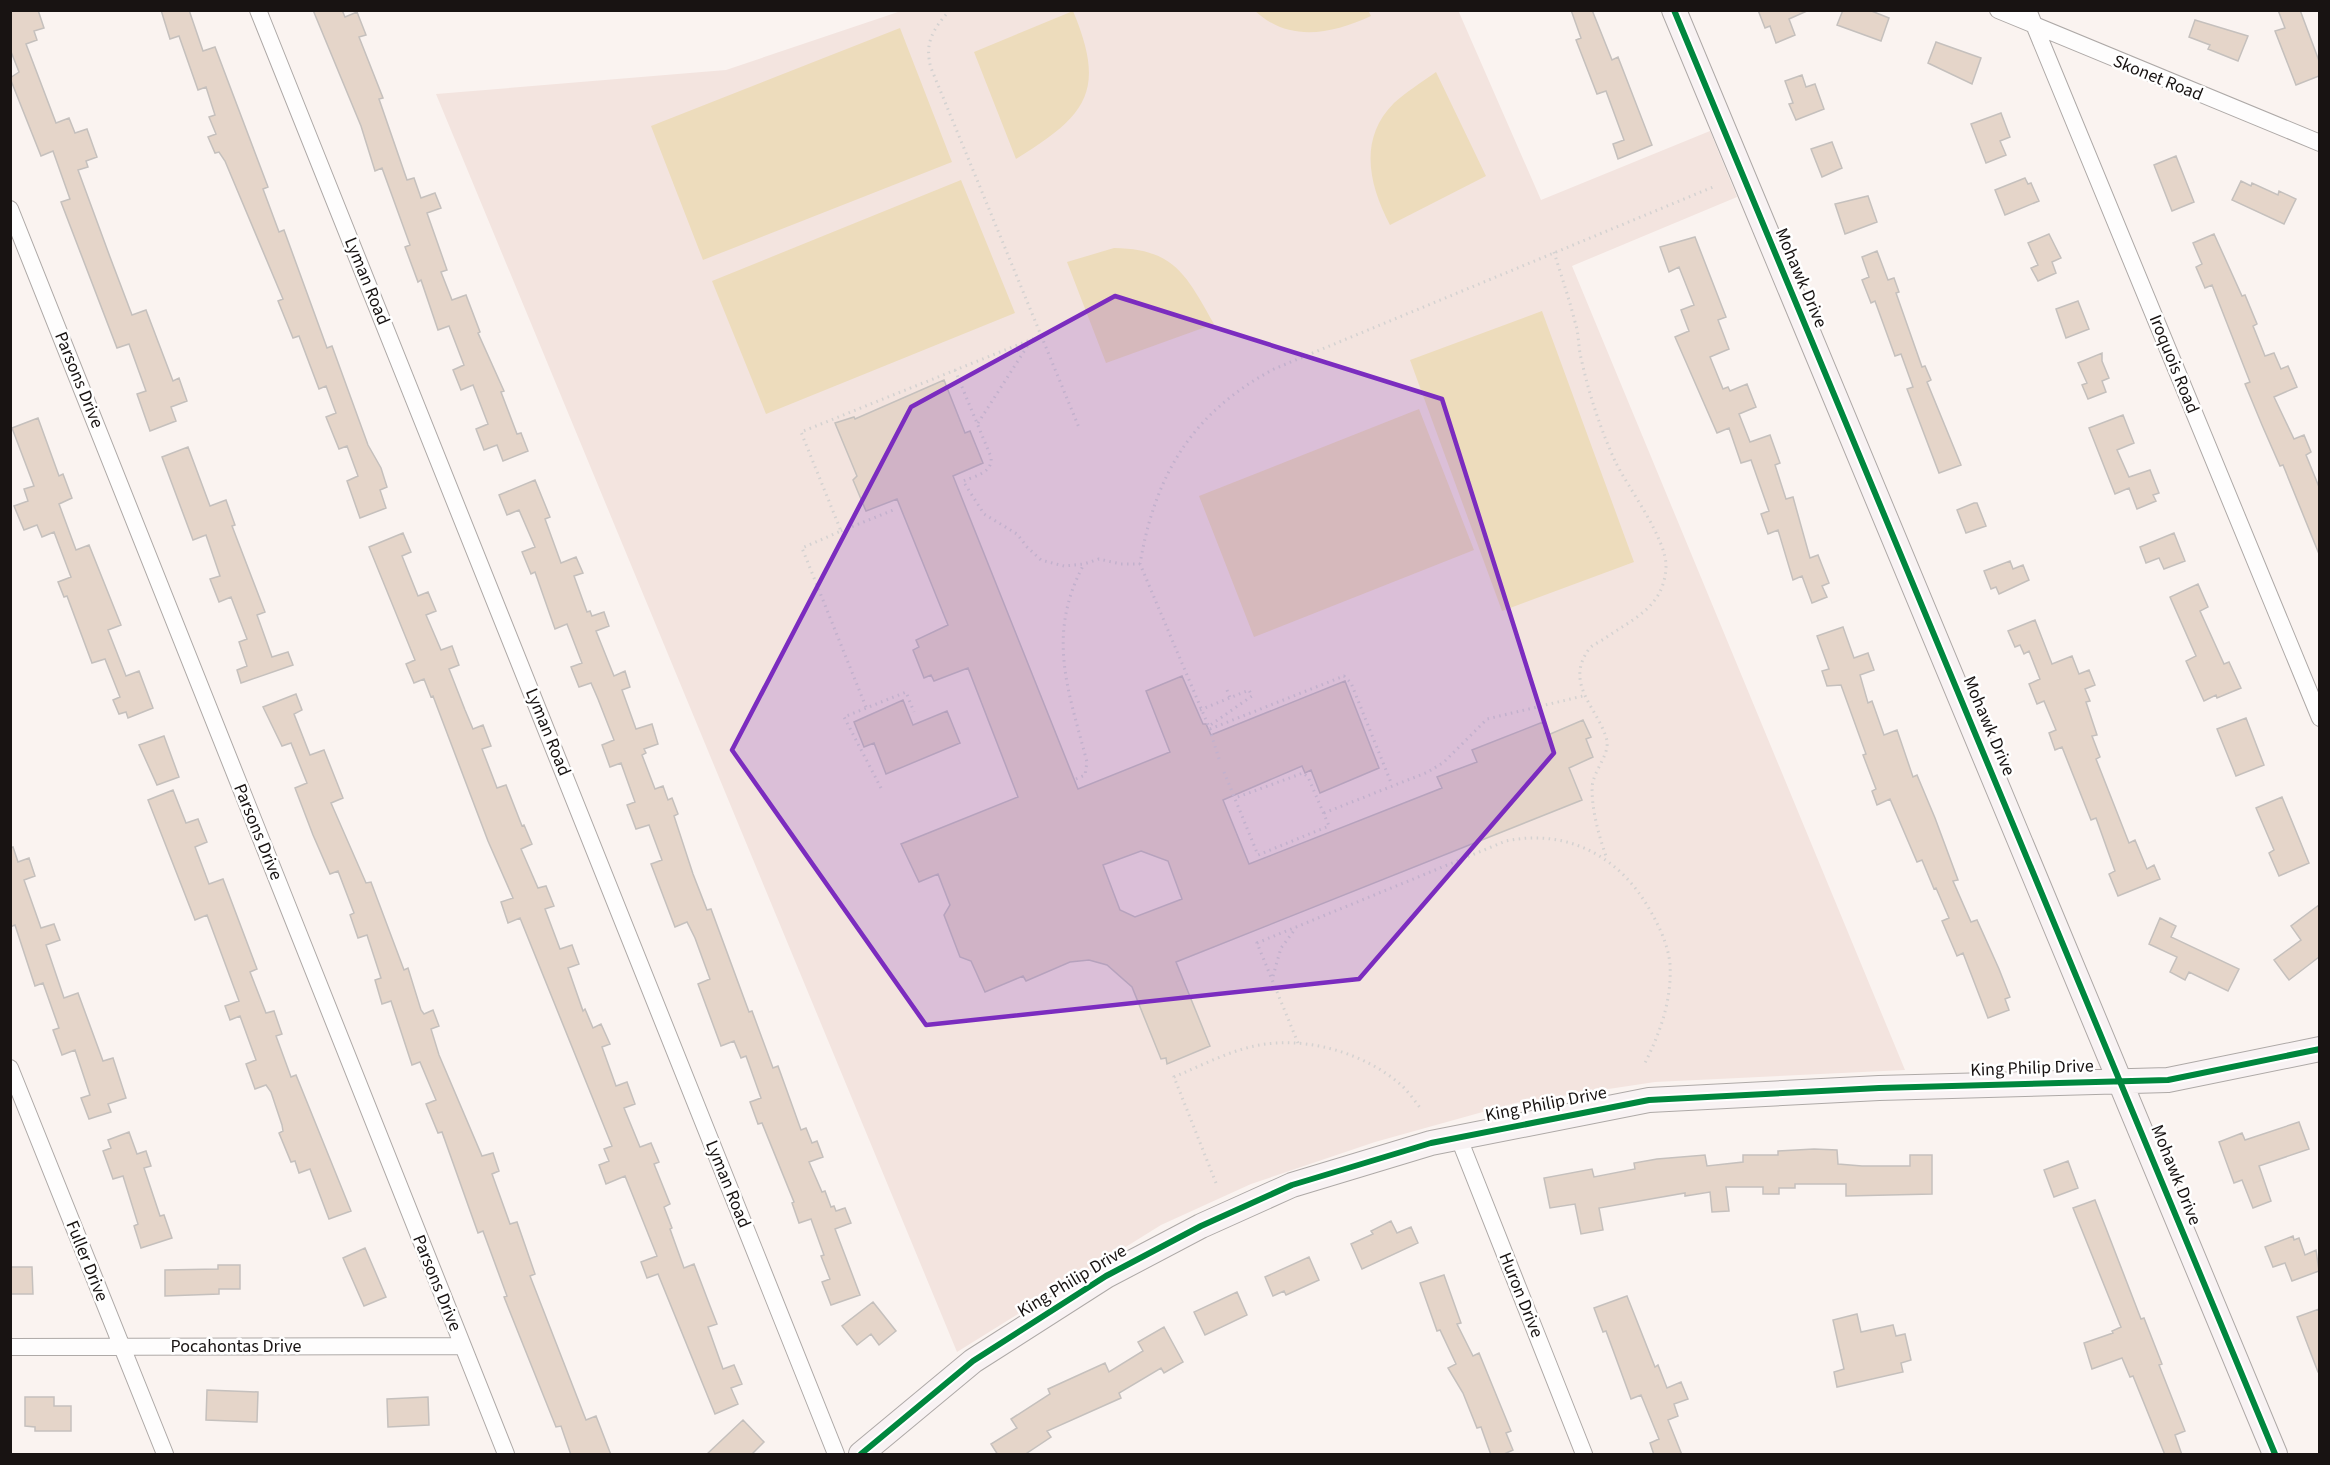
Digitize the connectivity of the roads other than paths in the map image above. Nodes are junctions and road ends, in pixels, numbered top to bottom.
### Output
1 (258, 10) edge
2 (1674, 10) edge
3 (1998, 10) edge
4 (2028, 10) edge
5 (2035, 28) junction
6 (2319, 143) edge
7 (10, 209) edge
8 (2319, 718) edge
9 (2319, 1049) edge
10 (10, 1068) edge
11 (2121, 1080) junction
12 (1458, 1136) junction
13 (120, 1346) junction
14 (462, 1346) junction
15 (10, 1347) edge
16 (165, 1455) edge
17 (506, 1455) edge
18 (836, 1455) edge
19 (861, 1455) edge
20 (1584, 1455) edge
21 (2275, 1455) edge

1 - 18 street, Lyman Road
2 - 11 street, Mohawk Drive
3 - 5 street, Skonet Road
4 - 5 street, Iroquois Road
5 - 6 street, Skonet Road
5 - 8 street, Iroquois Road
7 - 14 street, Parsons Drive
9 - 11 street, King Philip Drive
10 - 13 street, Fuller Drive
11 - 12 street, King Philip Drive
11 - 21 street, Mohawk Drive
12 - 19 street, King Philip Drive
12 - 20 street, Huron Drive
13 - 14 street, Pocahontas Drive
13 - 15 street, Pocahontas Drive
13 - 16 street, Fuller Drive
14 - 17 street, Parsons Drive

